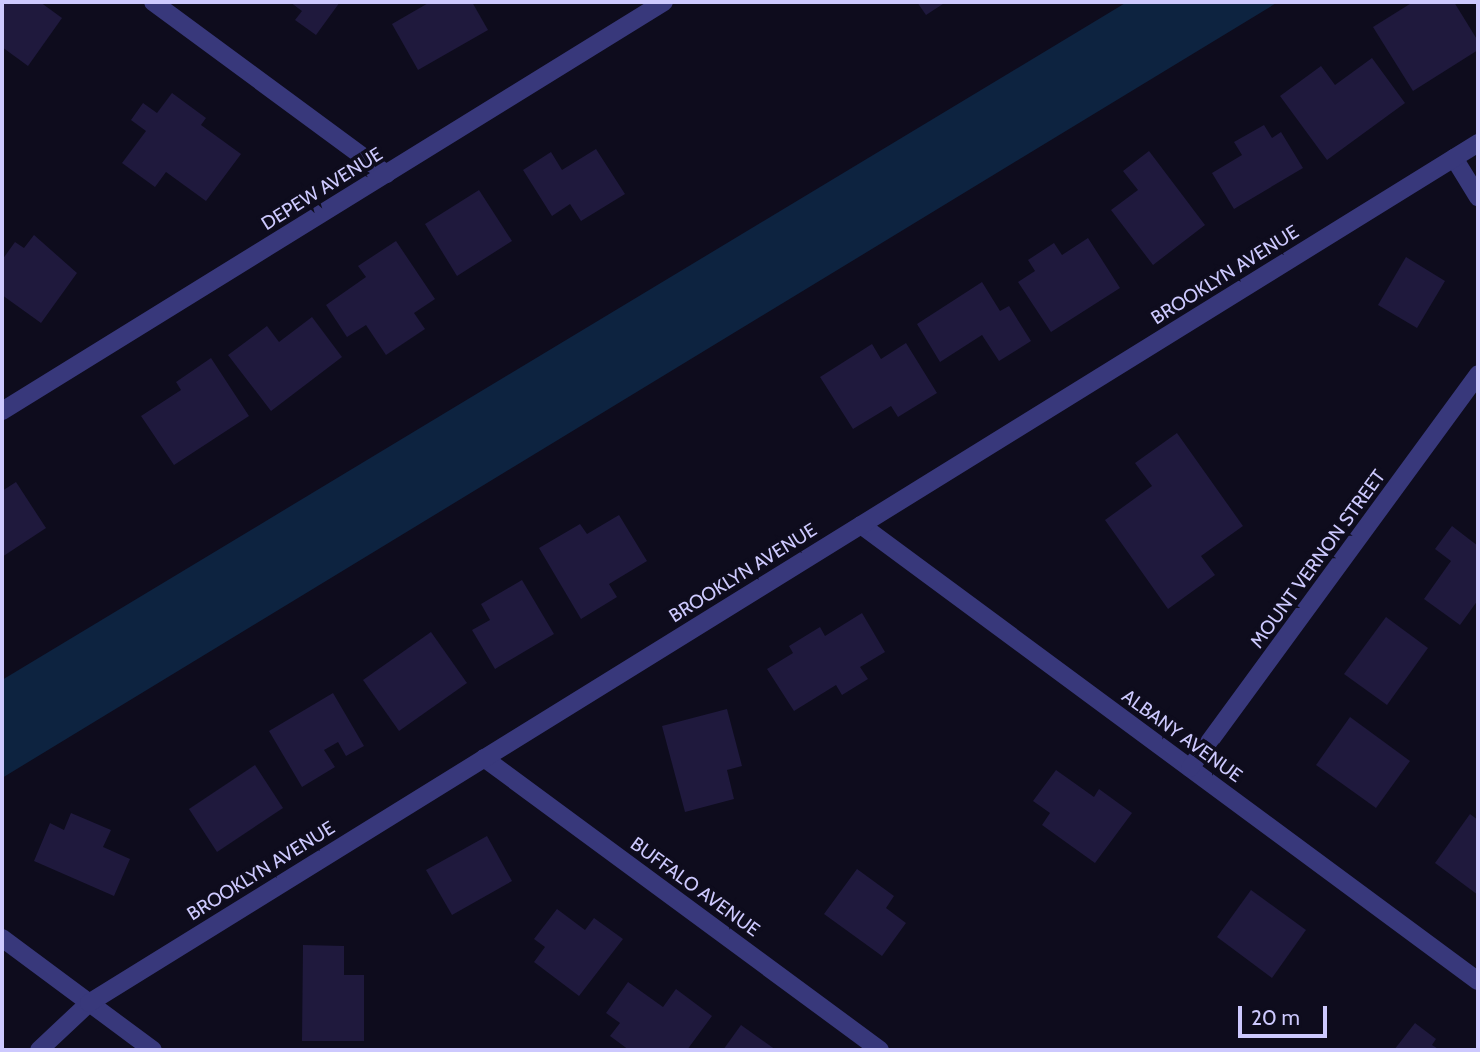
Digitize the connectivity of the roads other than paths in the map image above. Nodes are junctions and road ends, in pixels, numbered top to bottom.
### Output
1 (153, 2) edge
2 (664, 2) edge
3 (1478, 143) edge
4 (1454, 158) junction
5 (386, 174) junction
6 (1478, 197) edge
7 (1478, 374) edge
8 (4, 406) edge
9 (861, 525) junction
10 (484, 758) junction
11 (1190, 768) junction
12 (2, 938) edge
13 (1478, 981) edge
14 (89, 1003) junction
15 (39, 1050) edge
16 (153, 1050) edge
17 (880, 1050) edge

1 - 5 street
2 - 5 street, DEPEW AVENUE
3 - 4 street, BROOKLYN AVENUE
4 - 6 street
4 - 9 street, BROOKLYN AVENUE
5 - 8 street, DEPEW AVENUE
7 - 11 street, MOUNT VERNON STREET
9 - 10 street, BROOKLYN AVENUE
9 - 11 street, ALBANY AVENUE
10 - 14 street, BROOKLYN AVENUE
10 - 17 street, BUFFALO AVENUE
11 - 13 street, ALBANY AVENUE
12 - 14 street
14 - 15 street, BROOKLYN AVENUE
14 - 16 street

